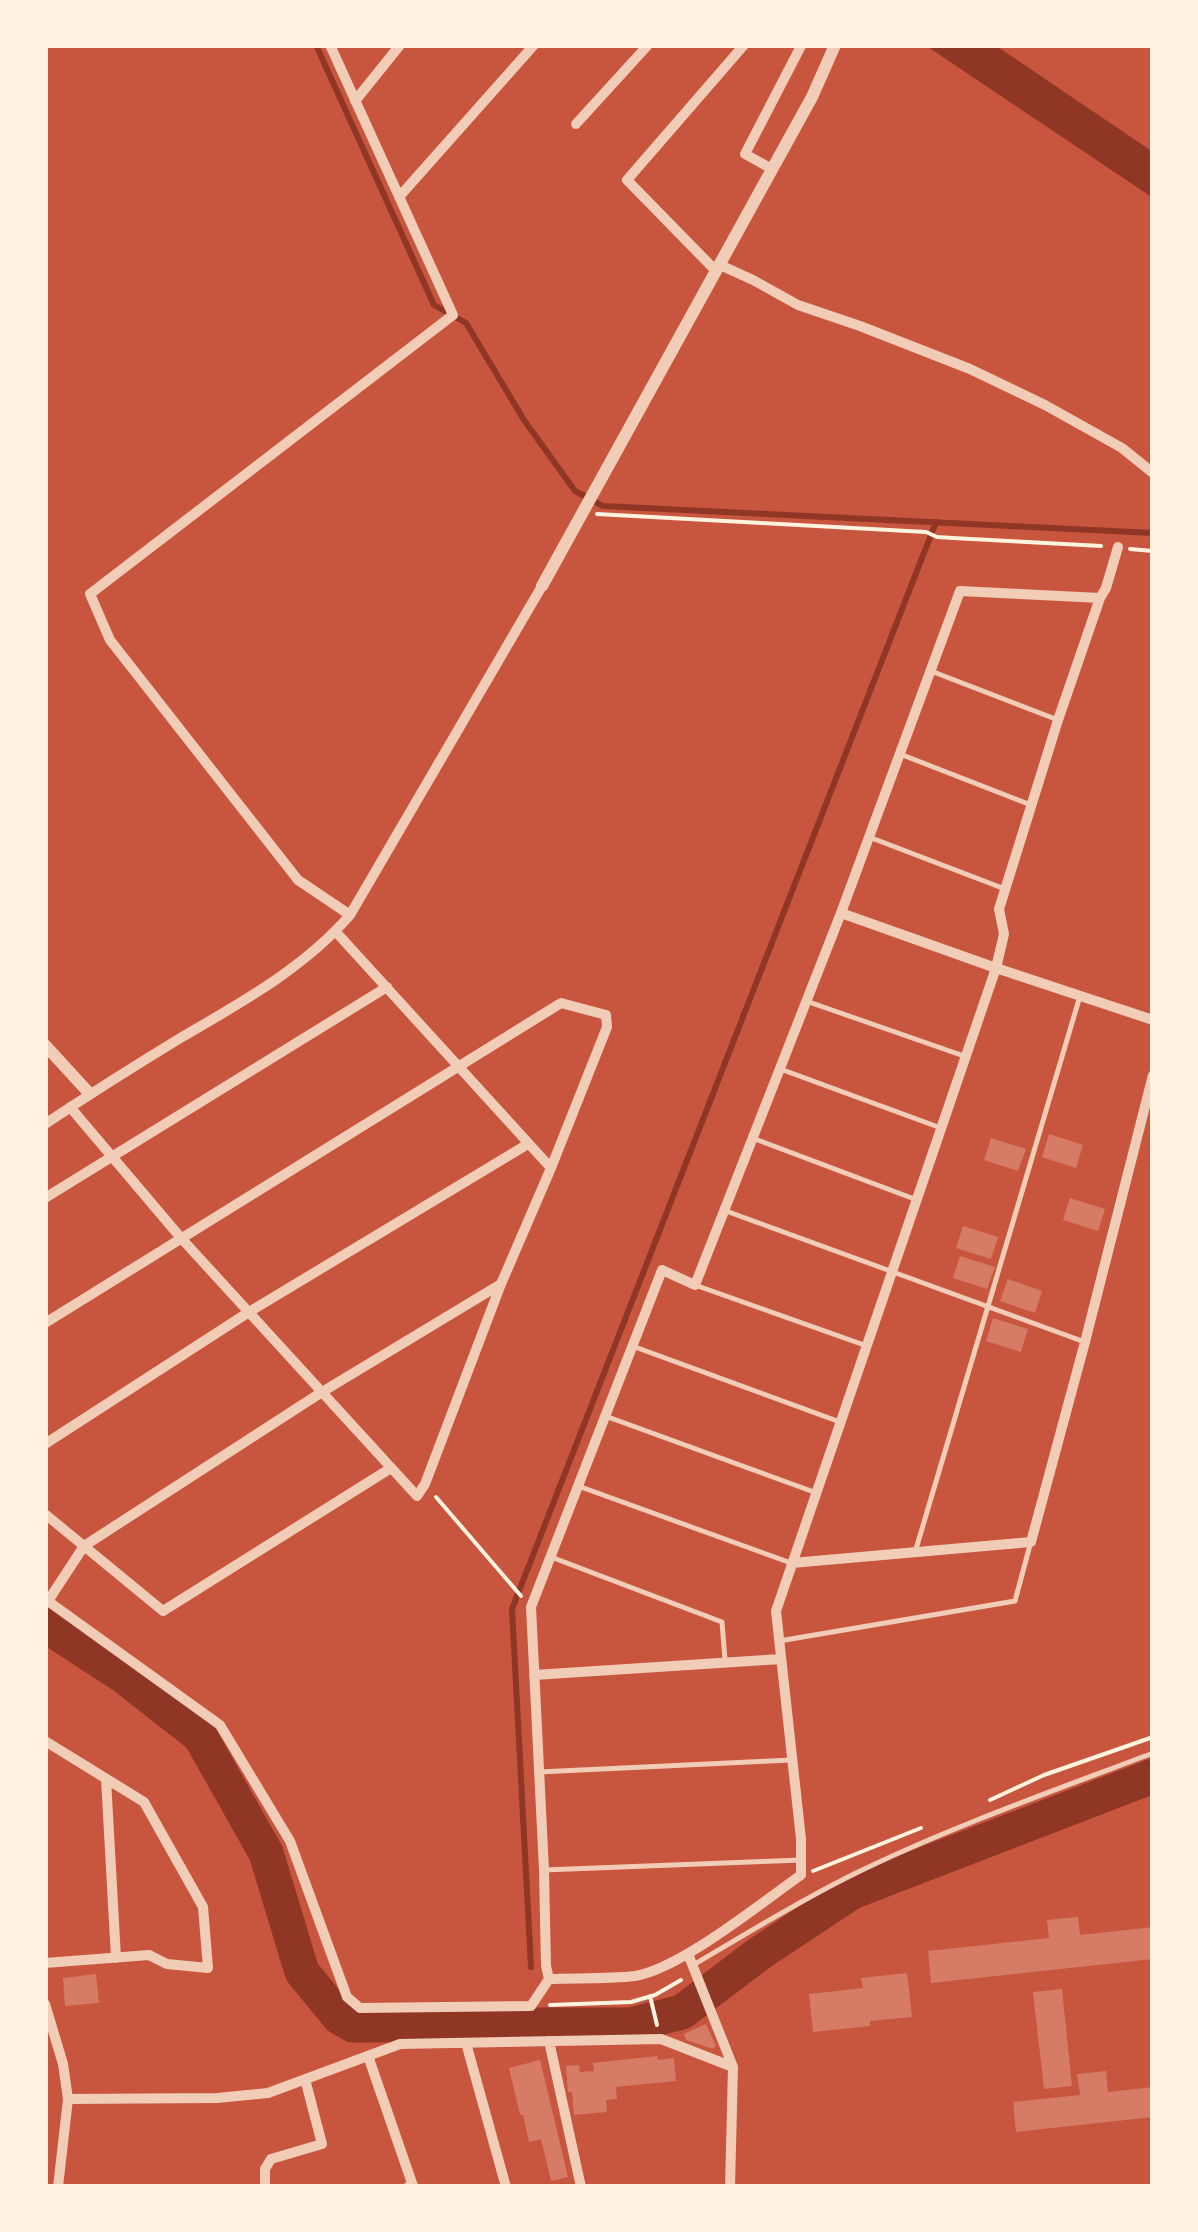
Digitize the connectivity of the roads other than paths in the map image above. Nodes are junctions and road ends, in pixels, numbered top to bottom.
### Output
1 (330, 45) edge
2 (400, 45) edge
3 (534, 45) edge
4 (648, 45) edge
5 (744, 45) edge
6 (799, 45) edge
7 (835, 45) edge
8 (355, 101) junction
9 (576, 124) dead end
10 (772, 169) junction
11 (399, 197) junction
12 (718, 268) junction
13 (1153, 473) edge
14 (1118, 547) road end
15 (542, 586) joint
16 (1100, 598) junction
17 (931, 671) junction
18 (1058, 720) junction
19 (900, 754) junction
20 (1031, 805) junction
21 (869, 836) junction
22 (1005, 888) junction
23 (841, 913) junction
24 (350, 915) junction
25 (336, 932) junction
26 (996, 968) junction
27 (387, 987) junction
28 (1080, 996) junction
29 (806, 1001) junction
30 (1153, 1020) edge
31 (45, 1045) edge
32 (966, 1056) junction
33 (458, 1066) junction
34 (780, 1069) junction
35 (1153, 1075) edge
36 (89, 1093) junction
37 (70, 1107) junction
38 (45, 1124) edge
39 (941, 1128) junction
40 (752, 1138) junction
41 (528, 1144) junction
42 (111, 1156) junction
43 (551, 1168) junction
44 (45, 1198) edge
45 (917, 1200) junction
46 (724, 1210) junction
47 (181, 1238) junction
48 (892, 1272) junction
49 (501, 1284) junction
50 (696, 1284) junction
51 (988, 1306) junction
52 (248, 1312) junction
53 (45, 1323) edge
54 (1085, 1342) junction
55 (632, 1346) junction
56 (866, 1346) junction
57 (322, 1392) junction
58 (605, 1416) junction
59 (840, 1422) junction
60 (45, 1444) edge
61 (391, 1468) junction
62 (578, 1486) junction
63 (816, 1492) junction
64 (45, 1514) edge
65 (1031, 1542) junction
66 (84, 1546) junction
67 (916, 1552) junction
68 (550, 1557) junction
69 (792, 1563) junction
70 (46, 1600) edge
71 (779, 1641) junction
72 (782, 1660) junction
73 (725, 1663) junction
74 (534, 1675) junction
75 (45, 1741) edge
76 (1153, 1752) edge
77 (792, 1760) junction
78 (539, 1772) junction
79 (106, 1779) junction
80 (802, 1860) junction
81 (544, 1870) junction
82 (116, 1958) junction
83 (45, 1962) edge
84 (692, 1964) junction
85 (549, 1978) junction
86 (45, 2004) edge
87 (549, 2042) junction
88 (466, 2043) junction
89 (368, 2056) junction
90 (733, 2067) junction
91 (305, 2079) junction
92 (68, 2099) junction
93 (58, 2187) edge
94 (265, 2187) edge
95 (408, 2187) edge
96 (506, 2187) edge
97 (581, 2187) edge
98 (730, 2187) edge

1 - 8 street
2 - 8 street
3 - 11 street
4 - 9 street
5 - 12 street
6 - 10 street
7 - 10 street
8 - 11 street
10 - 12 street
11 - 24 street
12 - 13 street
12 - 15 street
14 - 16 street
15 - 24 street
16 - 17 street
16 - 18 street
17 - 18 lane
17 - 19 street
18 - 20 street
19 - 20 lane
19 - 21 street
20 - 22 street
21 - 22 lane
21 - 23 street
22 - 26 street
23 - 26 street
23 - 29 street
24 - 25 street
25 - 27 street
25 - 36 street
26 - 28 street
26 - 32 street
27 - 33 street
27 - 42 street
28 - 30 street
28 - 51 lane
29 - 32 lane
29 - 34 street
31 - 36 street
32 - 39 street
33 - 41 street
33 - 43 street
33 - 47 street
34 - 39 lane
34 - 40 street
35 - 54 street
36 - 37 street
37 - 38 street
37 - 42 street
39 - 45 street
40 - 45 lane
40 - 46 street
41 - 43 street
41 - 52 street
42 - 44 street
42 - 47 street
43 - 49 street
45 - 48 street
46 - 48 lane
46 - 50 street
47 - 52 street
47 - 53 street
48 - 51 lane
48 - 56 street
49 - 57 street
49 - 61 street
50 - 55 street
50 - 56 lane
51 - 54 lane
51 - 67 lane
52 - 57 street
52 - 60 street
54 - 65 street
55 - 58 street
55 - 59 lane
56 - 59 street
57 - 61 street
57 - 66 street
58 - 62 street
58 - 63 lane
59 - 63 street
61 - 66 street
62 - 68 street
62 - 69 lane
63 - 69 street
64 - 66 street
65 - 67 street
65 - 71 lane
66 - 70 street
67 - 69 street
68 - 73 lane
68 - 74 street
69 - 71 street
70 - 85 street
71 - 72 street
72 - 73 street
72 - 77 street
73 - 74 street
74 - 78 street
75 - 79 street
76 - 84 lane
77 - 78 lane
77 - 80 street
78 - 81 street
79 - 82 street
79 - 82 street
80 - 81 lane
80 - 84 street
81 - 85 street
82 - 83 street
84 - 85 street
84 - 90 street
86 - 92 street
87 - 88 street
87 - 90 street
87 - 97 street
88 - 89 street
88 - 96 street
89 - 91 street
89 - 95 street
90 - 98 street
91 - 92 street
91 - 94 street
92 - 93 street

